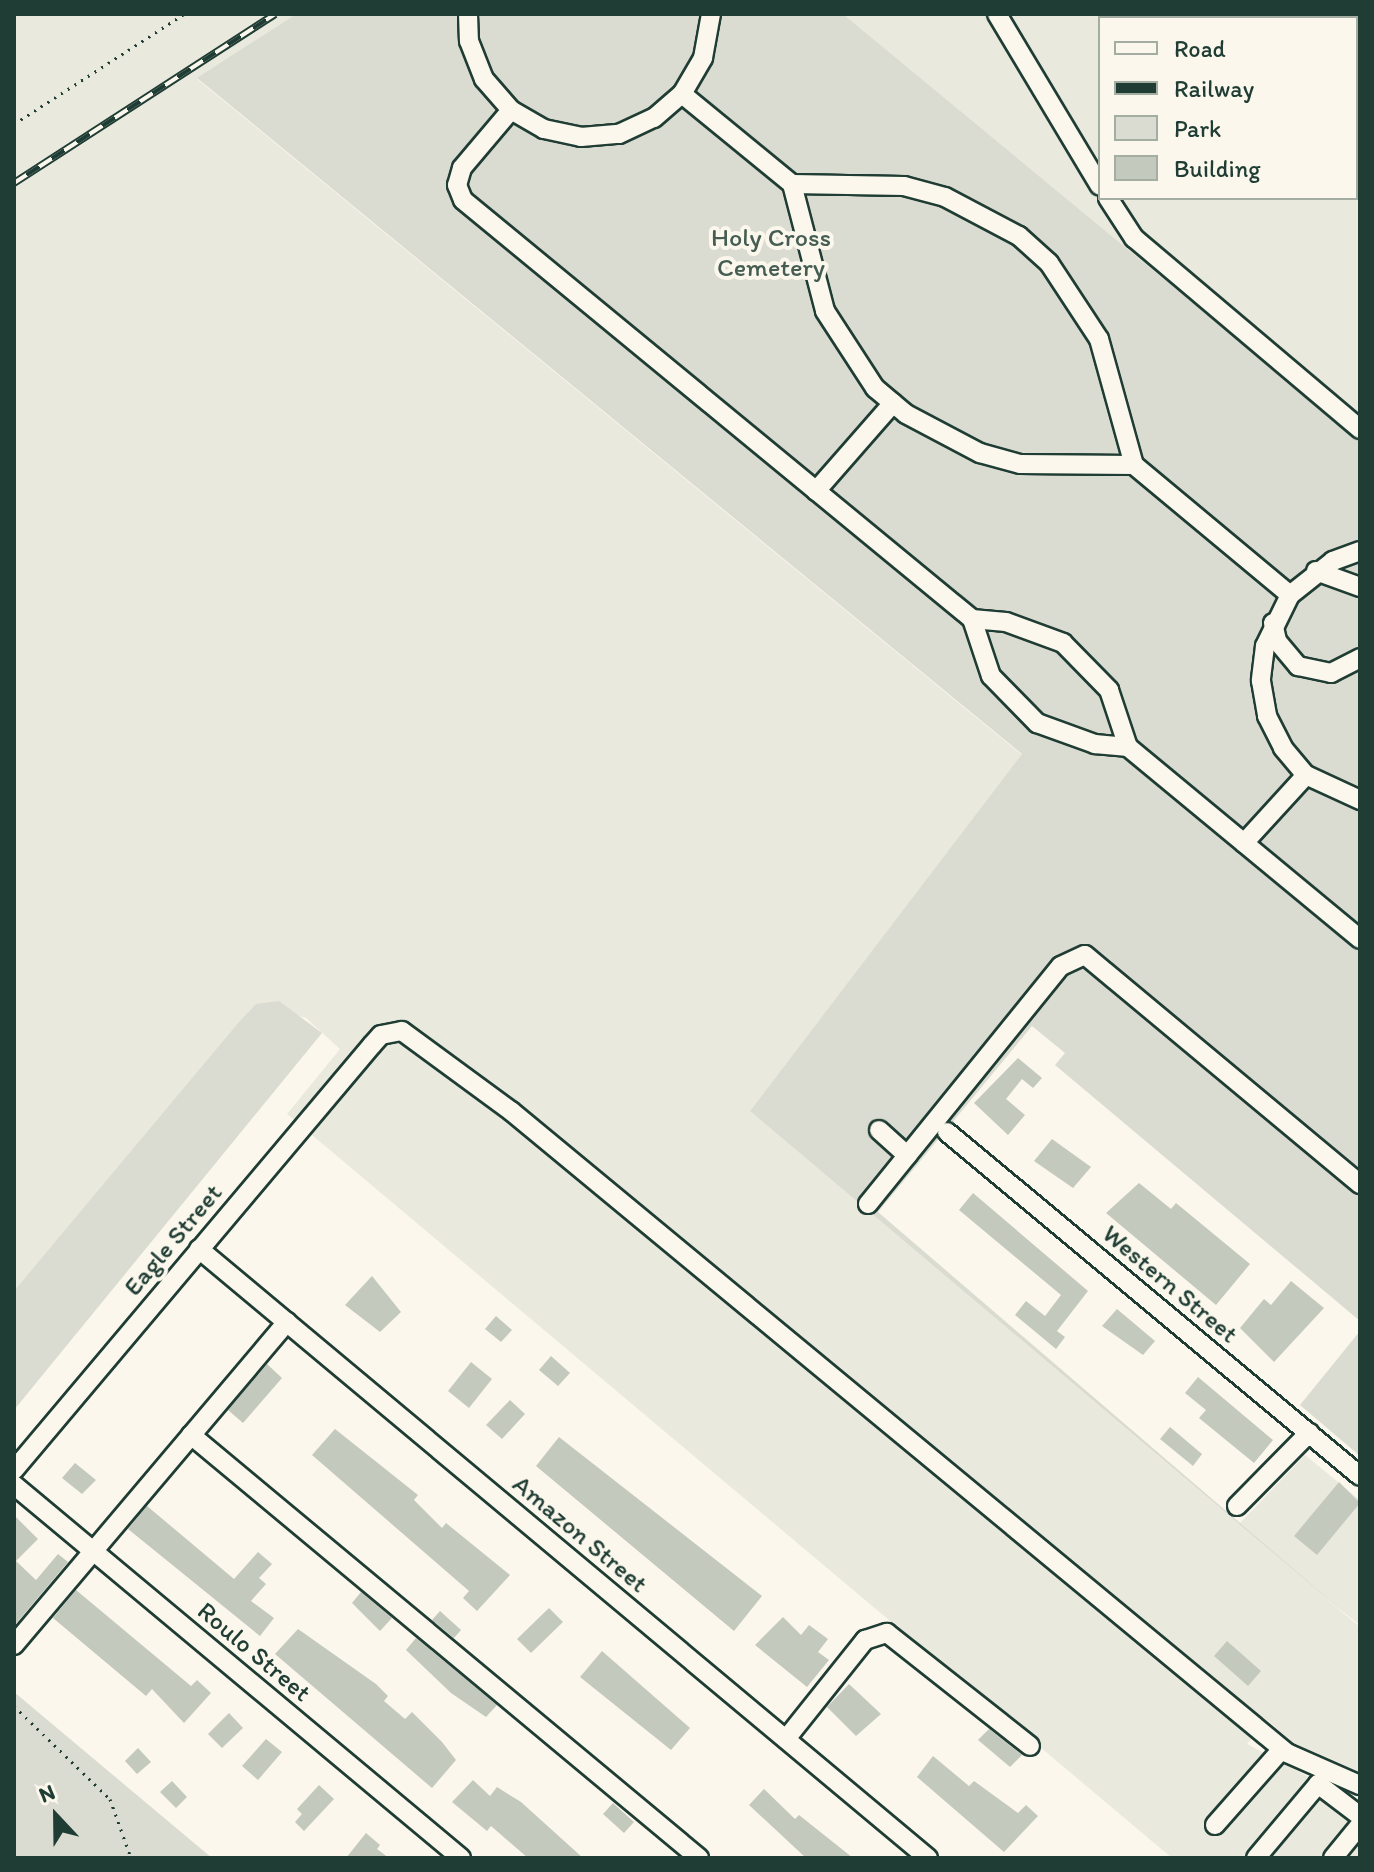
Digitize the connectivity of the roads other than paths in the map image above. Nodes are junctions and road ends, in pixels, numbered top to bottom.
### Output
1 (468, 14) edge
2 (711, 14) edge
3 (997, 14) edge
4 (682, 94) junction
5 (511, 110) junction
6 (1098, 183) edge
7 (792, 184) junction
8 (1109, 200) edge
9 (893, 403) junction
10 (1360, 429) edge
11 (1134, 465) junction
12 (816, 491) junction
13 (1360, 551) edge
14 (1316, 571) junction
15 (1360, 587) edge
16 (1290, 595) junction
17 (972, 619) junction
18 (1273, 623) junction
19 (1360, 658) edge
20 (1128, 747) junction
21 (1306, 775) junction
22 (1360, 800) edge
23 (1244, 843) junction
24 (1360, 939) edge
25 (879, 1130) dead end
26 (947, 1132) dead end
27 (907, 1155) junction
28 (1360, 1184) edge
29 (868, 1204) dead end
30 (199, 1249) junction
31 (287, 1322) junction
32 (1309, 1433) junction
33 (191, 1435) junction
34 (14, 1470) edge
35 (1360, 1476) edge
36 (14, 1485) edge
37 (1237, 1506) dead end
38 (93, 1551) junction
39 (14, 1645) edge
40 (786, 1739) junction
41 (1030, 1746) dead end
42 (1282, 1749) junction
43 (1322, 1778) junction
44 (1360, 1785) edge
45 (1360, 1816) edge
46 (1215, 1825) dead end
47 (1360, 1825) edge
48 (461, 1858) edge
49 (699, 1858) edge
50 (928, 1858) edge
51 (1256, 1858) edge
52 (1333, 1858) edge

1 - 5 street
2 - 4 street
3 - 6 street
4 - 5 street
4 - 7 street
5 - 12 street
7 - 9 street
7 - 11 street
8 - 10 street
9 - 11 street
9 - 12 street
11 - 16 street
12 - 17 street
13 - 14 street
14 - 15 street
14 - 16 street
16 - 18 street
17 - 20 street
17 - 20 street
18 - 19 street
18 - 21 street
20 - 23 street
21 - 22 street
21 - 23 street
23 - 24 street
25 - 27 street
26 - 32 street, Western Street
27 - 28 street
27 - 29 street
30 - 31 street, Amazon Street
30 - 34 street, Eagle Street
30 - 42 street, Eagle Street
31 - 33 street
31 - 40 street, Amazon Street
32 - 35 street, Western Street
32 - 37 street
33 - 38 street
33 - 49 street
36 - 38 street, Roulo Street
38 - 39 street
38 - 48 street, Roulo Street
40 - 41 street
40 - 50 street, Amazon Street
42 - 43 street
42 - 46 street
43 - 44 street
43 - 45 street
43 - 51 street
47 - 52 street

